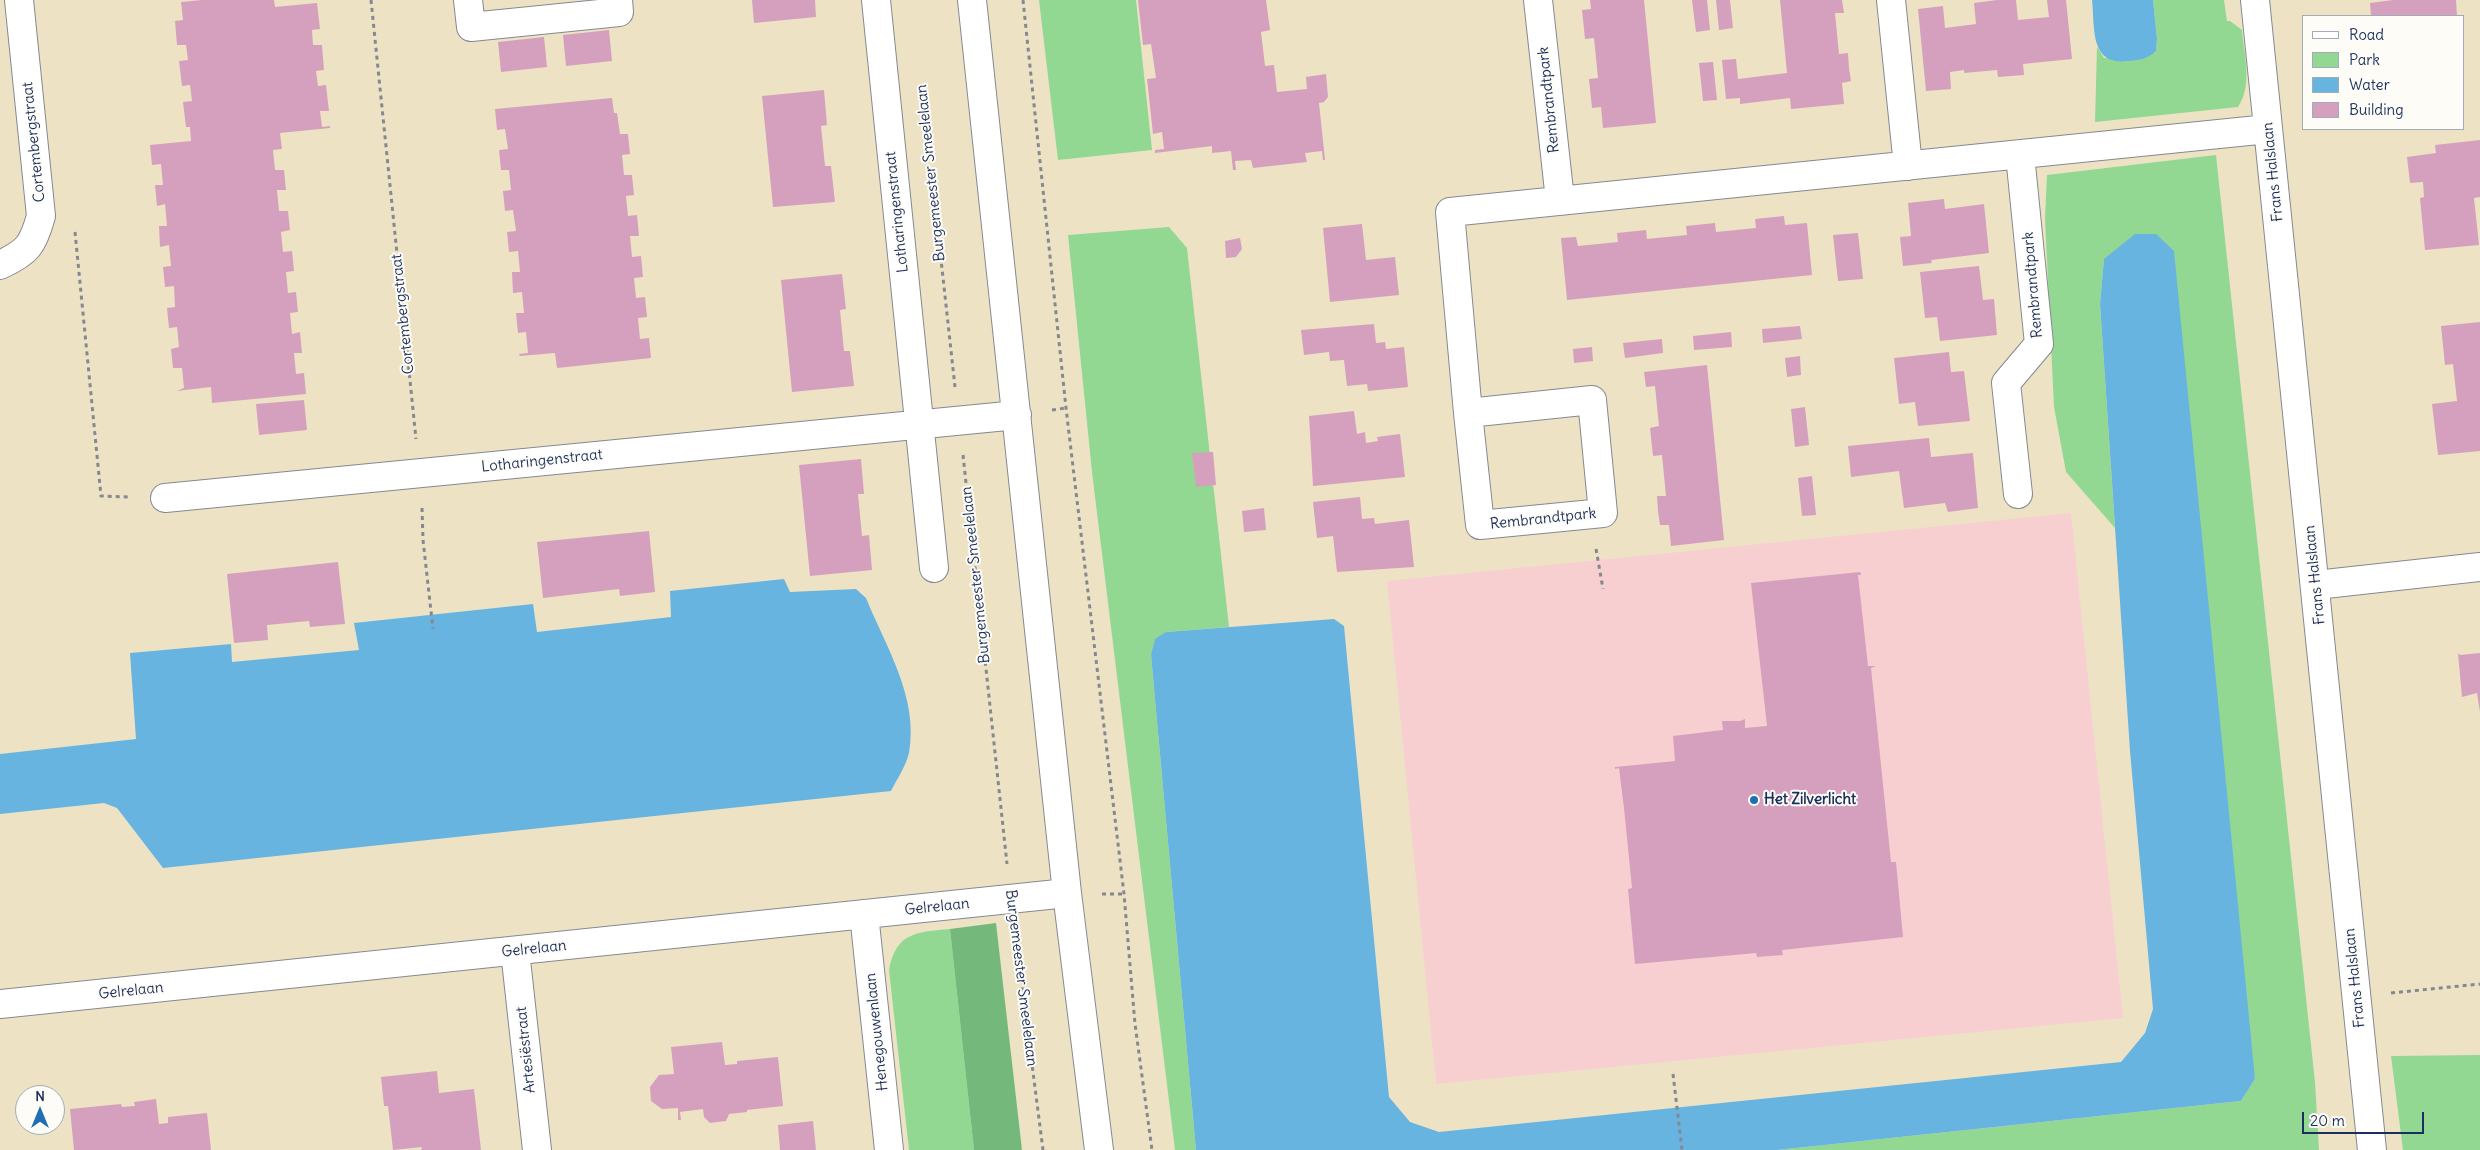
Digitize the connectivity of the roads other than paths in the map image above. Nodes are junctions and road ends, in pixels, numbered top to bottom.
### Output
1 (19, 0) edge
2 (468, 0) edge
3 (618, 0) edge
4 (876, 0) edge
5 (972, 0) edge
6 (1538, 0) edge
7 (1891, 0) edge
8 (2255, 0) edge
9 (2268, 129) junction
10 (2020, 155) junction
11 (1908, 166) junction
12 (1560, 200) junction
13 (0, 264) edge
14 (1468, 413) junction
15 (1017, 415) junction
16 (918, 424) junction
17 (2018, 494) dead end
18 (165, 498) road end
19 (2480, 567) edge
20 (934, 568) dead end
21 (2316, 585) junction
22 (1067, 893) junction
23 (864, 914) junction
24 (515, 950) junction
25 (0, 1004) edge
26 (537, 1150) edge
27 (889, 1150) edge
28 (1099, 1150) edge
29 (2372, 1150) edge

1 - 13 street, Cortembergstraat
2 - 3 street
4 - 16 street, Lotharingenstraat
5 - 15 street
6 - 12 street, Rembrandtpark
7 - 11 street
8 - 9 street, Frans Halslaan
9 - 10 street, Rembrandtpark
9 - 21 street, Frans Halslaan
10 - 11 street, Rembrandtpark
10 - 17 street, Rembrandtpark
11 - 12 street, Rembrandtpark
12 - 14 street, Rembrandtpark
14 - 14 street, Rembrandtpark
15 - 16 street, Lotharingenstraat
15 - 22 street
16 - 18 street, Lotharingenstraat
16 - 20 street, Lotharingenstraat
19 - 21 street
21 - 29 street, Frans Halslaan
22 - 23 street, Gelrelaan
22 - 28 street
23 - 24 street, Gelrelaan
23 - 27 street, Henegouwenlaan
24 - 25 street, Gelrelaan
24 - 26 street, Artesiëstraat

